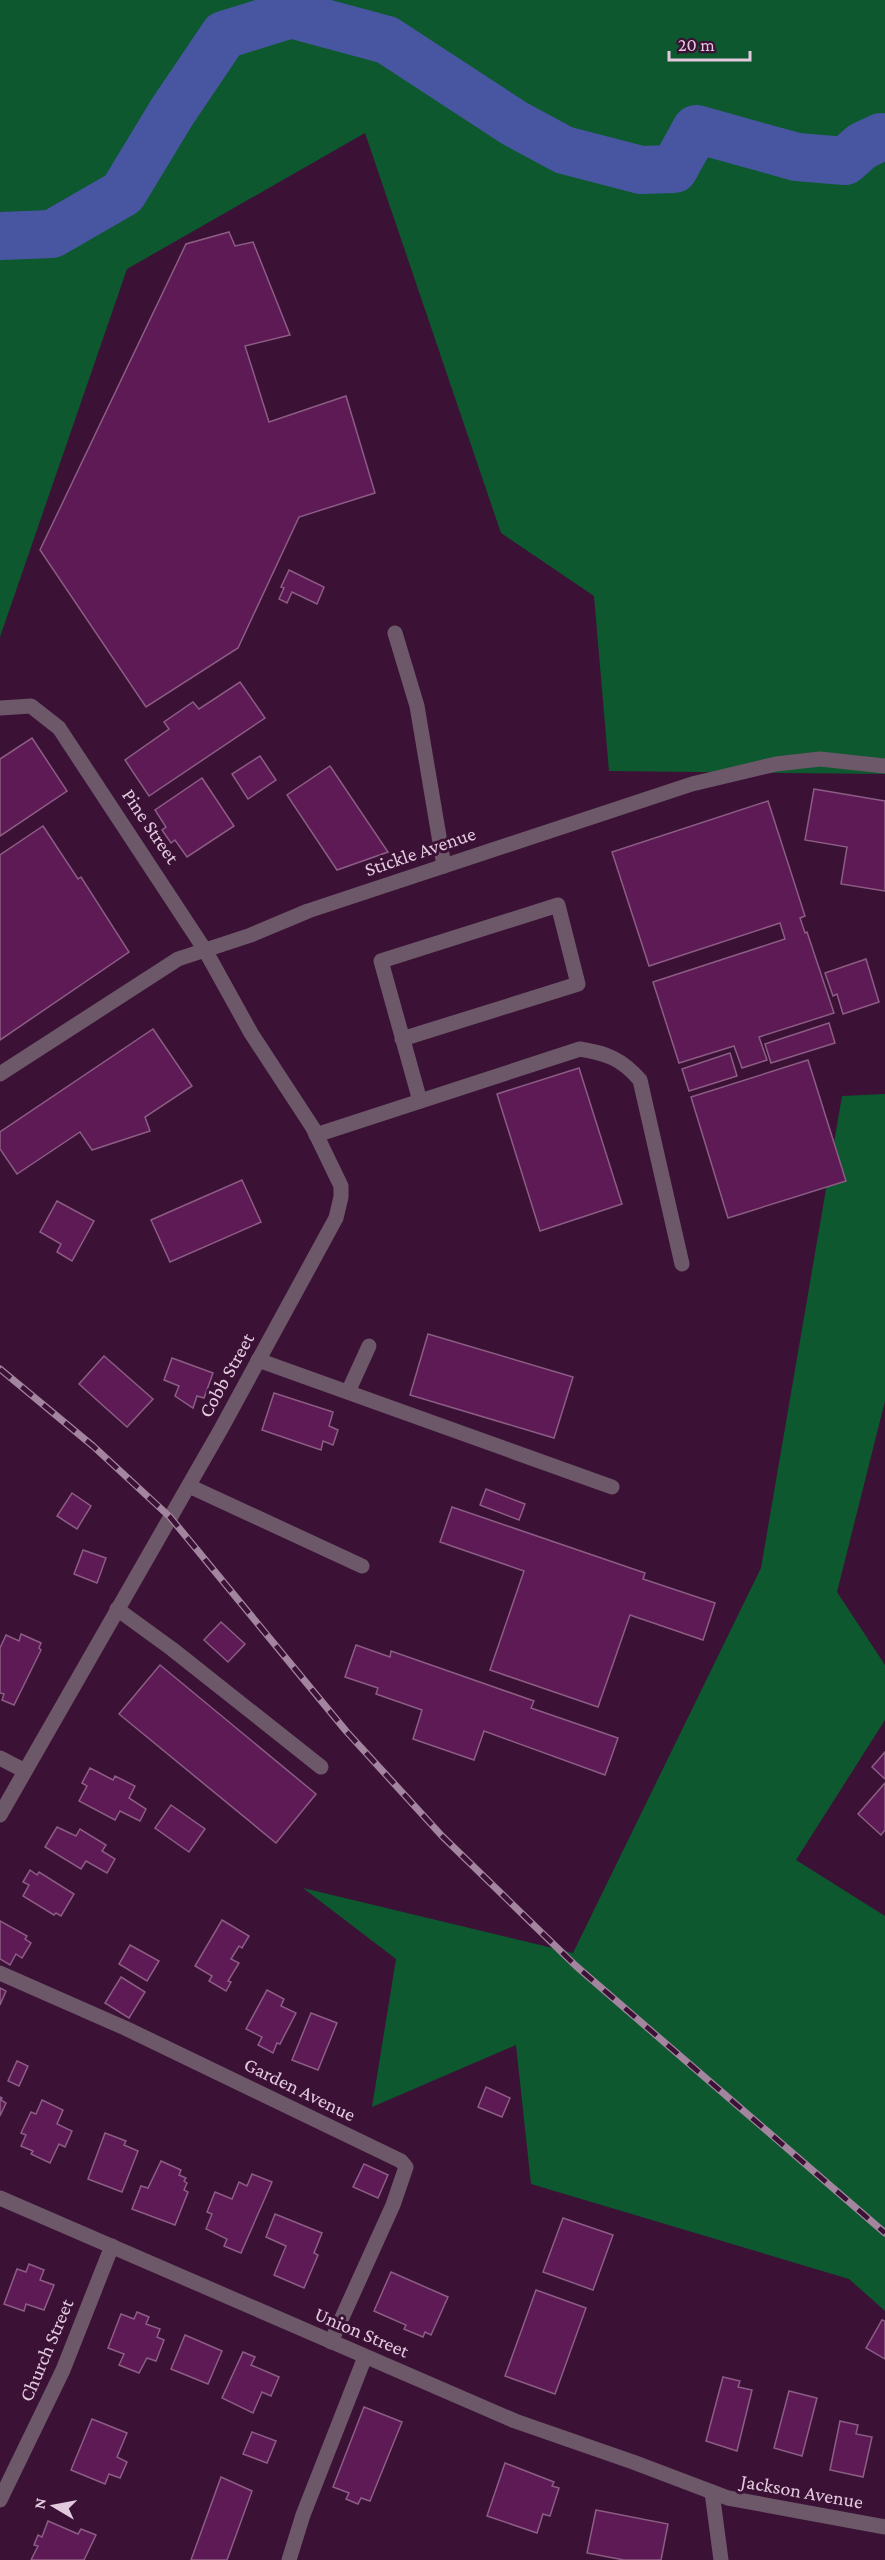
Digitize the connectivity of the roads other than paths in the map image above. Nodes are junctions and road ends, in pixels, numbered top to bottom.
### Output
1 (395, 633) dead end
2 (0, 708) edge
3 (885, 766) edge
4 (444, 866) junction
5 (205, 950) junction
6 (402, 1039) junction
7 (0, 1074) edge
8 (420, 1101) junction
9 (316, 1135) junction
10 (682, 1264) dead end
11 (369, 1346) dead end
12 (258, 1360) junction
13 (348, 1392) junction
14 (189, 1485) junction
15 (612, 1487) dead end
16 (362, 1566) dead end
17 (117, 1609) junction
18 (0, 1758) edge
19 (321, 1767) dead end
20 (25, 1771) junction
21 (0, 1815) edge
22 (0, 1973) edge
23 (0, 2198) edge
24 (112, 2246) junction
25 (331, 2342) junction
26 (366, 2357) junction
27 (712, 2492) junction
28 (0, 2500) edge
29 (885, 2527) edge
30 (289, 2560) edge
31 (721, 2560) edge

1 - 4 street
2 - 5 street, Pine Street
3 - 4 street, Stickle Avenue
4 - 5 street, Stickle Avenue
5 - 7 street, Stickle Avenue
5 - 9 street, Cobb Street
6 - 6 street
6 - 8 street
8 - 9 street
8 - 10 street
9 - 12 street, Cobb Street
11 - 13 street
12 - 13 street
12 - 14 street, Cobb Street
13 - 15 street
14 - 16 street
14 - 17 street, Cobb Street
17 - 19 street
17 - 20 street, Cobb Street
18 - 20 street
20 - 21 street, Cobb Street
22 - 25 street, Garden Avenue
23 - 24 street, Union Street
24 - 25 street, Union Street
24 - 28 street, Church Street
25 - 26 street, Union Street
26 - 27 street, Union Street
26 - 30 street
27 - 29 street, Jackson Avenue
27 - 31 street

